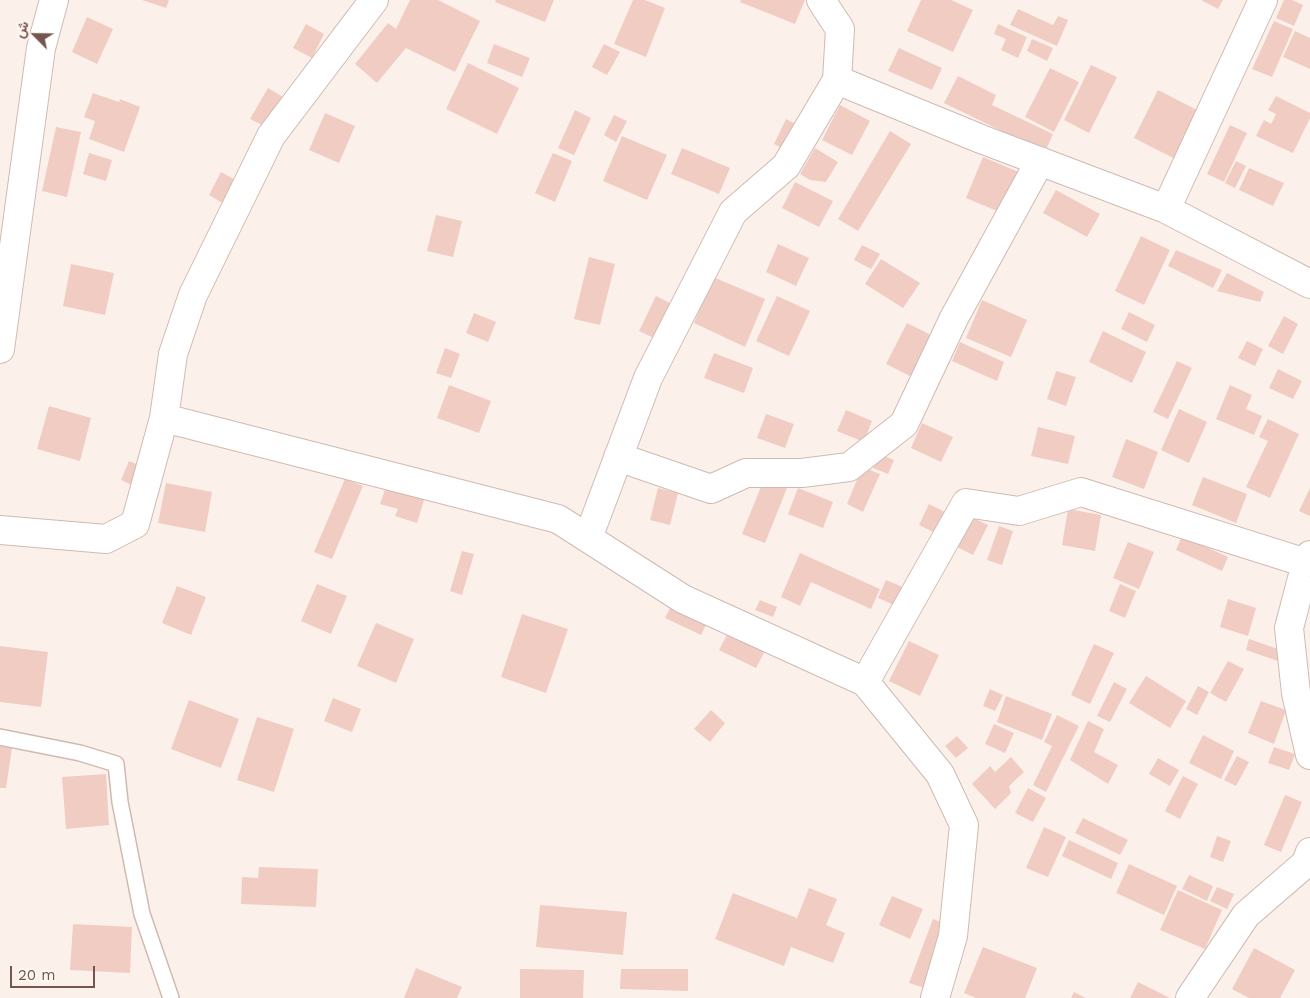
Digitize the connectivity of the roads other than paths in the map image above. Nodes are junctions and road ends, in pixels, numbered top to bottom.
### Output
1 (54, 0) edge
2 (374, 0) edge
3 (821, 0) edge
4 (1263, 0) edge
5 (838, 80) junction
6 (1040, 161) junction
7 (1166, 210) junction
8 (1310, 284) edge
9 (0, 349) edge
10 (164, 418) junction
11 (618, 457) junction
12 (0, 530) edge
13 (588, 538) junction
14 (1308, 559) edge
15 (865, 682) junction
16 (0, 737) edge
17 (1310, 755) edge
18 (1309, 860) edge
19 (171, 998) edge
20 (935, 998) edge
21 (1190, 998) edge

1 - 9 street
2 - 10 street
3 - 5 street
4 - 7 street
5 - 6 street
5 - 11 street
6 - 7 street
6 - 11 street
7 - 8 street
10 - 12 street
10 - 13 street
11 - 13 street
13 - 15 street
14 - 15 street
14 - 17 street
15 - 20 street
16 - 19 lane
18 - 21 street

